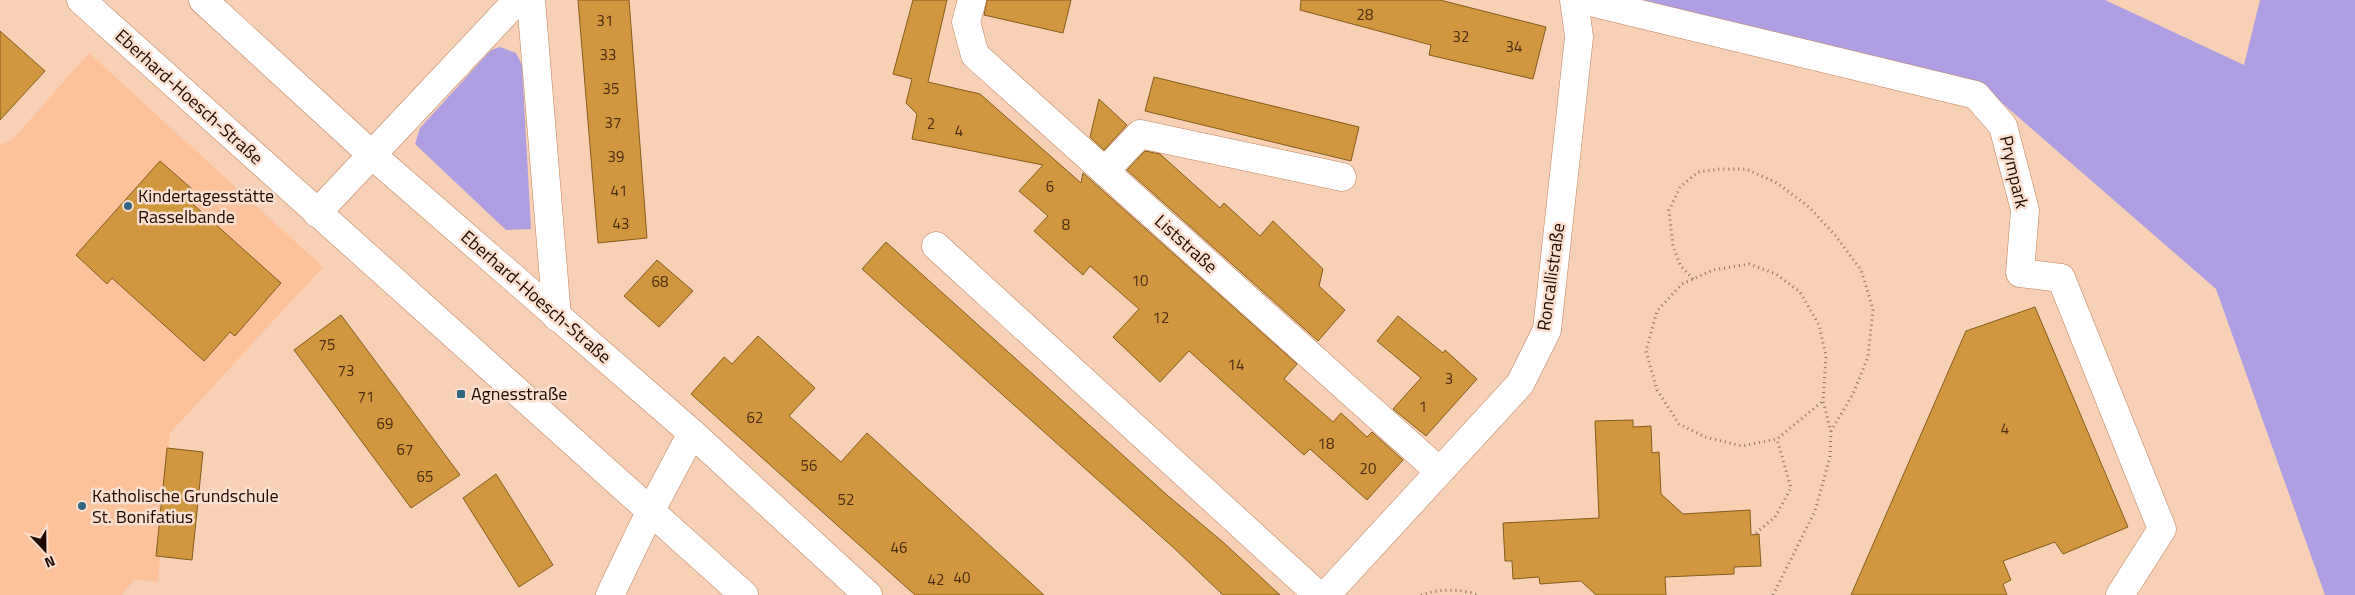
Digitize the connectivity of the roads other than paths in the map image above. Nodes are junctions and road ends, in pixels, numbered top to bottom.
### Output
1 (81, 0) edge
2 (203, 0) edge
3 (514, 0) edge
4 (531, 0) edge
5 (972, 0) edge
6 (1574, 0) edge
7 (1582, 0) edge
8 (372, 155) junction
9 (1105, 172) junction
10 (1342, 177) dead end
11 (317, 213) junction
12 (936, 246) dead end
13 (557, 317) junction
14 (692, 433) junction
15 (1439, 471) junction
16 (650, 510) junction
17 (610, 595) edge
18 (744, 595) edge
19 (868, 595) edge
20 (1318, 595) edge
21 (1326, 595) edge
22 (2120, 595) edge

1 - 11 street, Eberhard-Hoesch-Straße
2 - 8 street, Eberhard-Hoesch-Straße
3 - 8 street
4 - 13 street
5 - 9 street, Liststraße
6 - 15 street, Roncallistraße
7 - 22 street, Prympark
8 - 11 street
8 - 13 street, Eberhard-Hoesch-Straße
9 - 10 street
9 - 15 street, Liststraße
11 - 16 street, Eberhard-Hoesch-Straße
12 - 20 street
13 - 14 street, Eberhard-Hoesch-Straße
14 - 16 street
14 - 19 street, Eberhard-Hoesch-Straße
15 - 21 street, Roncallistraße
16 - 17 street
16 - 18 street, Eberhard-Hoesch-Straße

